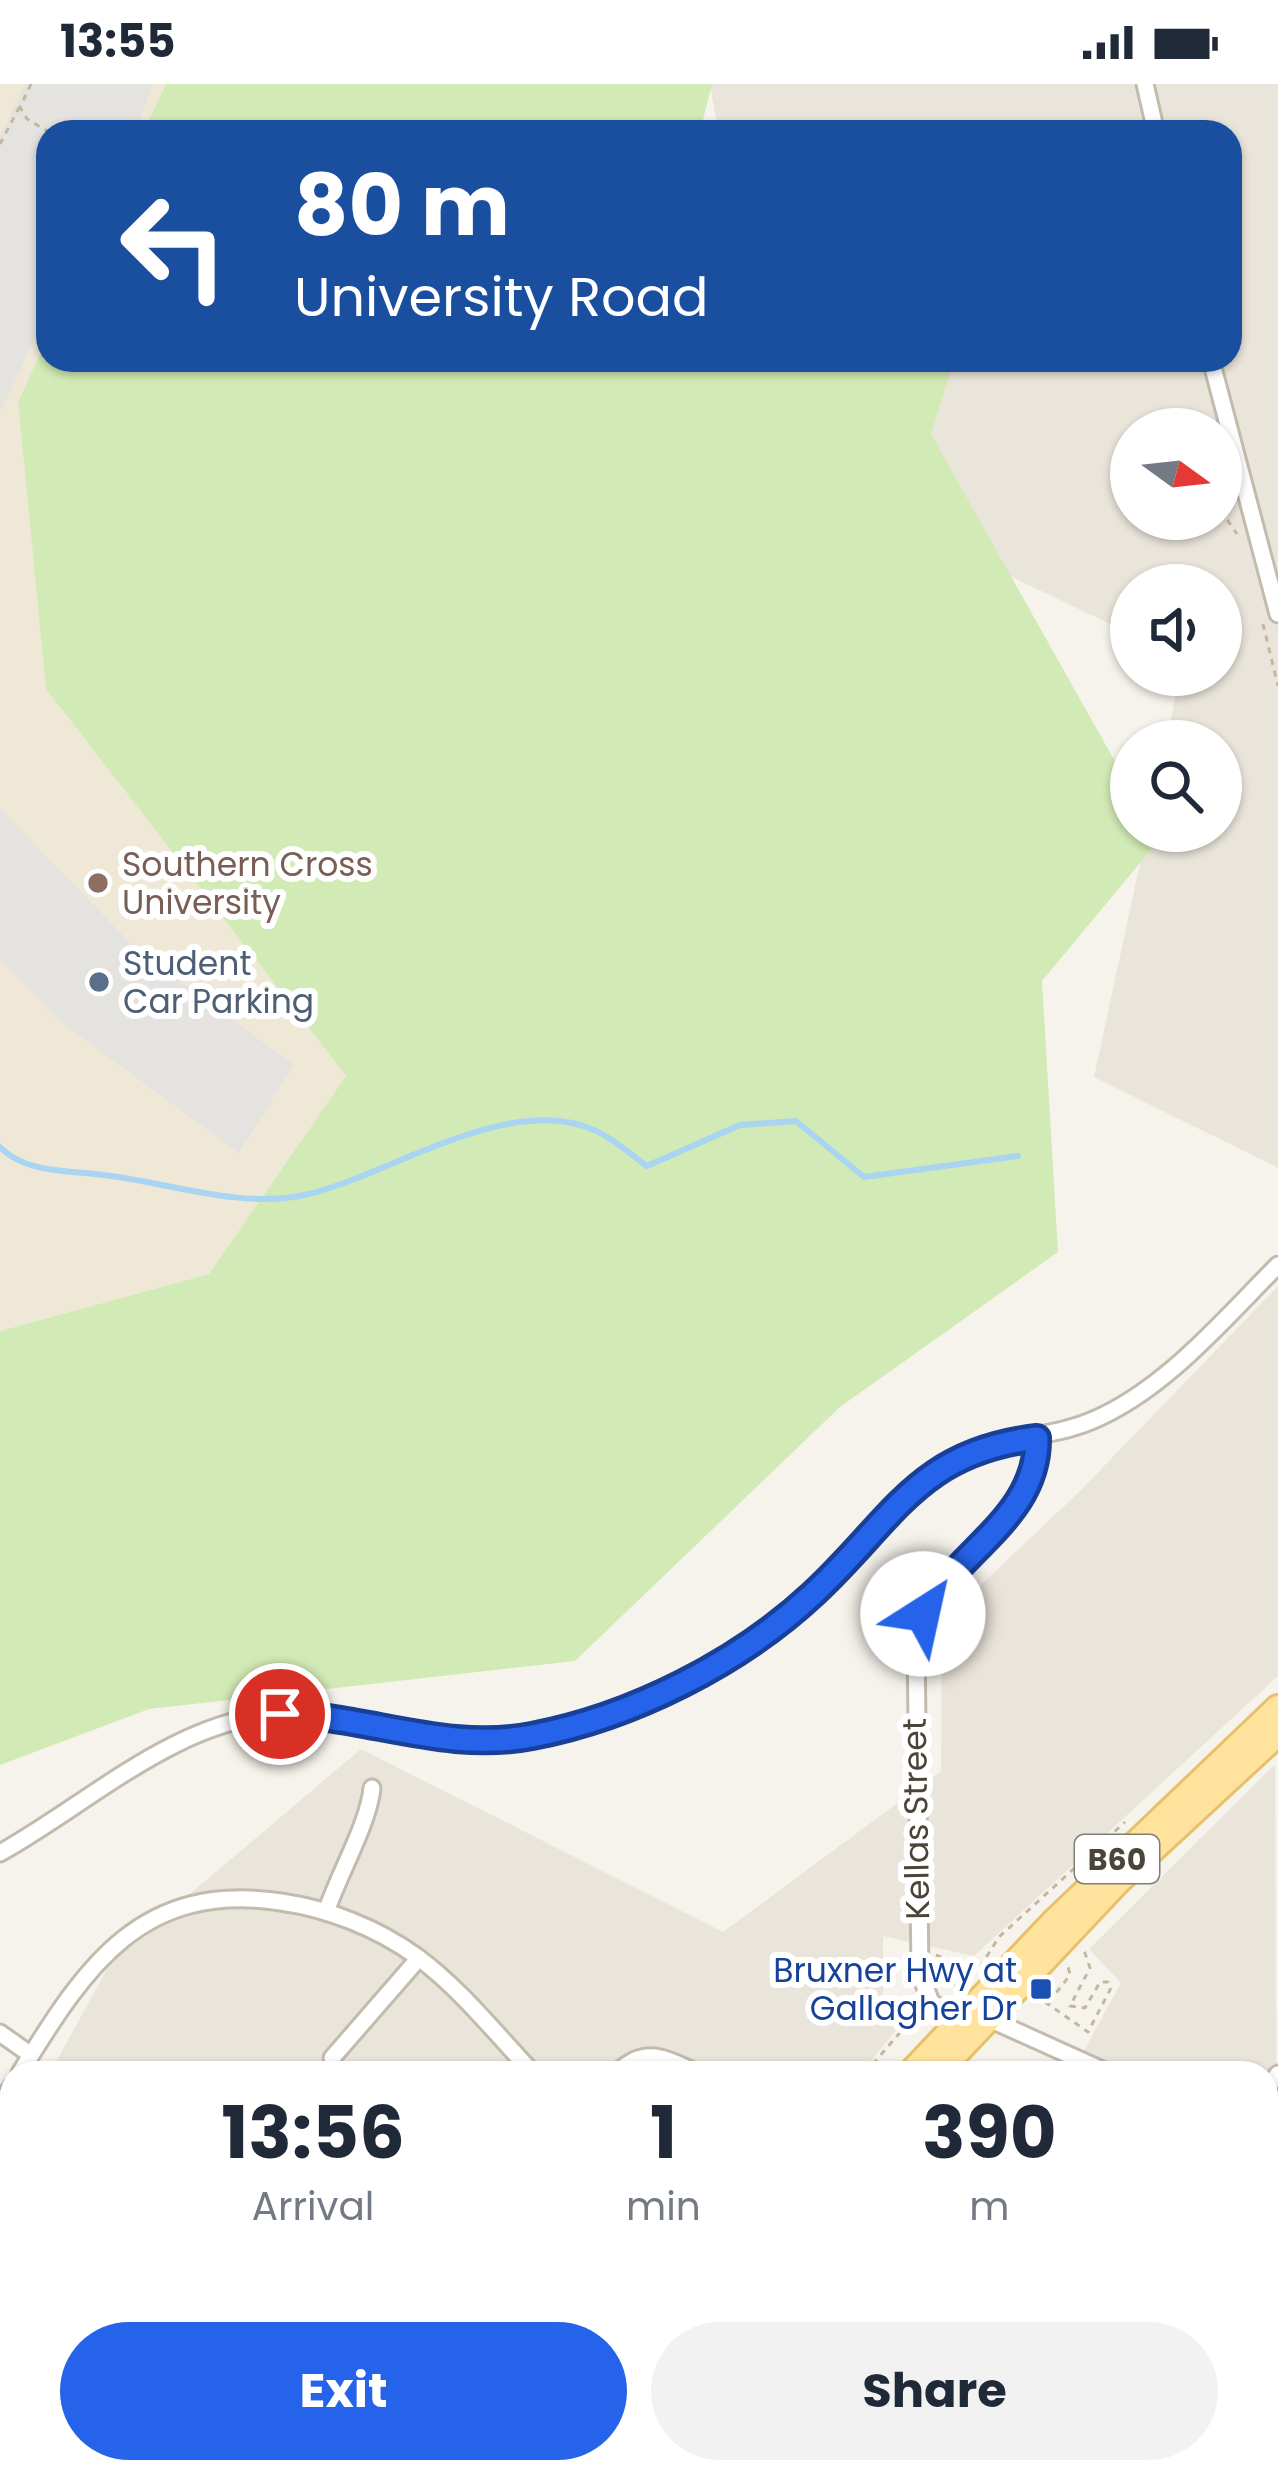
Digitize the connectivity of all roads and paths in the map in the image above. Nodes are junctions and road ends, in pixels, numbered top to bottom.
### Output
1 (31, 84) edge
2 (1145, 84) edge
3 (20, 107) junction
4 (1153, 120) edge
5 (36, 125) edge
6 (0, 144) edge
7 (1213, 372) edge
8 (1270, 616) edge
9 (1278, 686) edge
10 (1278, 1264) edge
11 (1037, 1438) junction
12 (1278, 1708) edge
13 (1278, 1733) edge
14 (372, 1788) dead end
15 (1139, 1809) dead end
16 (0, 1852) edge
17 (326, 1912) junction
18 (1092, 1939) dead end
19 (918, 1946) junction
20 (938, 1956) junction
21 (419, 1958) junction
22 (936, 1966) dead end
23 (975, 1971) dead end
24 (936, 1976) dead end
25 (1054, 1981) dead end
26 (1040, 1995) dead end
27 (1035, 2001) dead end
28 (919, 2010) dead end
29 (975, 2017) junction
30 (0, 2033) edge
31 (31, 2055) junction
32 (332, 2058) dead end
33 (27, 2061) edge
34 (520, 2061) edge
35 (630, 2061) edge
36 (668, 2061) edge
37 (875, 2061) edge
38 (925, 2061) edge
39 (945, 2061) edge
40 (1080, 2061) edge

1 - 3 path
2 - 4 street
3 - 5 path
3 - 6 path
7 - 8 street
8 - 9 path
10 - 11 street
11 - 16 street
11 - 19 street, Kellas Street
12 - 29 main road, B60
13 - 29 main road, B60
14 - 17 street
15 - 24 path
17 - 21 street
17 - 31 street
18 - 25 path
19 - 20 path
19 - 29 street, Kellas Street
20 - 22 path
20 - 23 path
21 - 32 street
21 - 34 street
26 - 27 path
28 - 37 path
29 - 38 main road, B60
29 - 39 main road, B60
29 - 40 street
30 - 31 street
31 - 33 street
35 - 36 street

